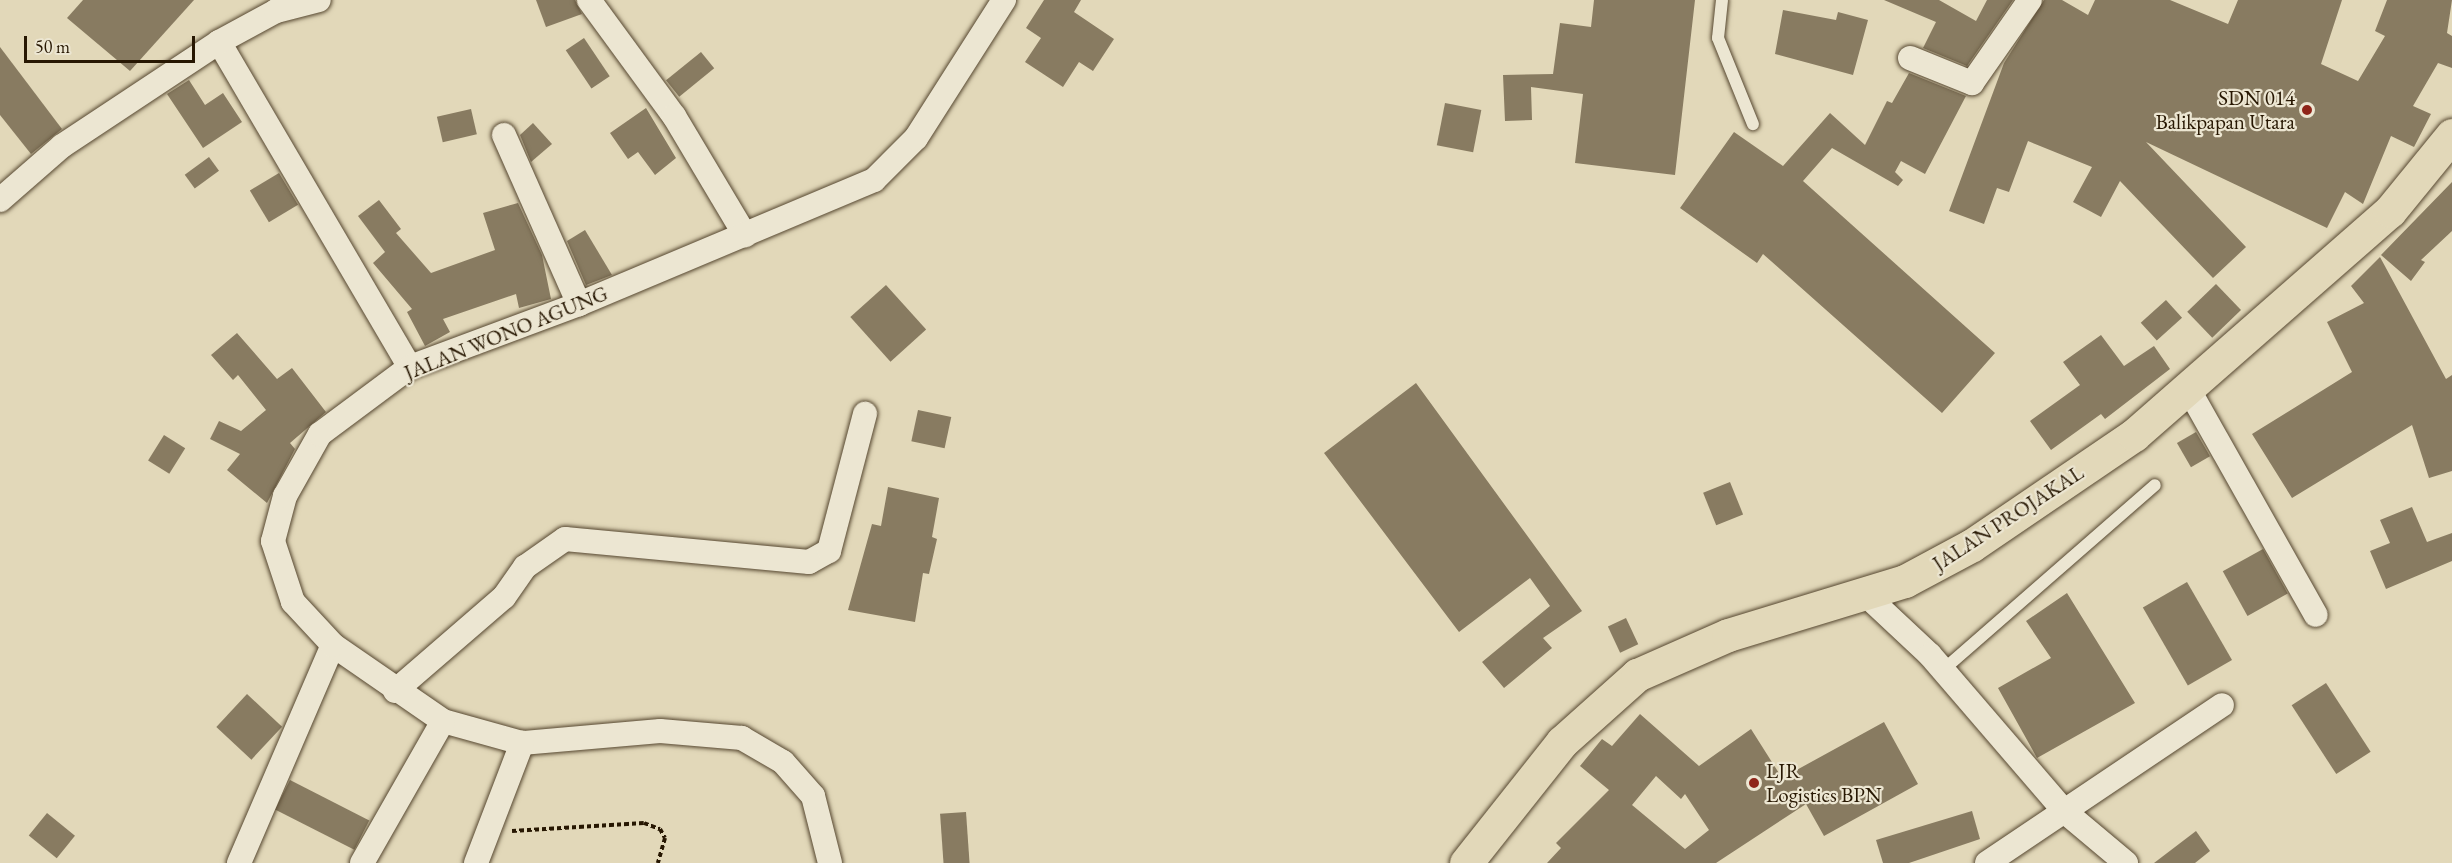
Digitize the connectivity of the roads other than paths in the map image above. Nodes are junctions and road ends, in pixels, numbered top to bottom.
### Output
1 (319, 0) edge
2 (589, 0) edge
3 (1004, 0) edge
4 (1722, 0) edge
5 (2030, 0) edge
6 (219, 42) junction
7 (1910, 58) dead end
8 (1753, 124) dead end
9 (504, 135) dead end
10 (2452, 135) edge
11 (0, 200) edge
12 (745, 235) junction
13 (579, 304) junction
14 (410, 367) junction
15 (2189, 390) junction
16 (865, 414) dead end
17 (2156, 485) dead end
18 (1867, 596) junction
19 (2316, 615) dead end
20 (333, 645) junction
21 (1942, 670) junction
22 (395, 691) junction
23 (2222, 705) dead end
24 (442, 721) junction
25 (522, 743) junction
26 (2064, 811) junction
27 (239, 863) edge
28 (362, 863) edge
29 (476, 863) edge
30 (830, 863) edge
31 (1466, 863) edge
32 (1987, 863) edge
33 (2126, 863) edge

1 - 6 street
2 - 12 street
3 - 12 street, JALAN WONO AGUNG
4 - 8 lane
5 - 7 street
6 - 11 street
6 - 14 street
9 - 13 street
10 - 15 main road, JALAN PROJAKAL
12 - 13 street, JALAN WONO AGUNG
13 - 14 street, JALAN WONO AGUNG
14 - 20 street, JALAN WONO AGUNG
15 - 18 main road, JALAN PROJAKAL
15 - 19 street
16 - 22 street
17 - 21 lane
18 - 21 street
18 - 31 main road, JALAN PROJAKAL
20 - 22 street, JALAN WONO AGUNG
20 - 27 street
21 - 26 street
22 - 24 street, JALAN WONO AGUNG
23 - 26 street
24 - 25 street, JALAN WONO AGUNG
24 - 28 street
25 - 29 street
25 - 30 street, JALAN WONO AGUNG
26 - 32 street
26 - 33 street

